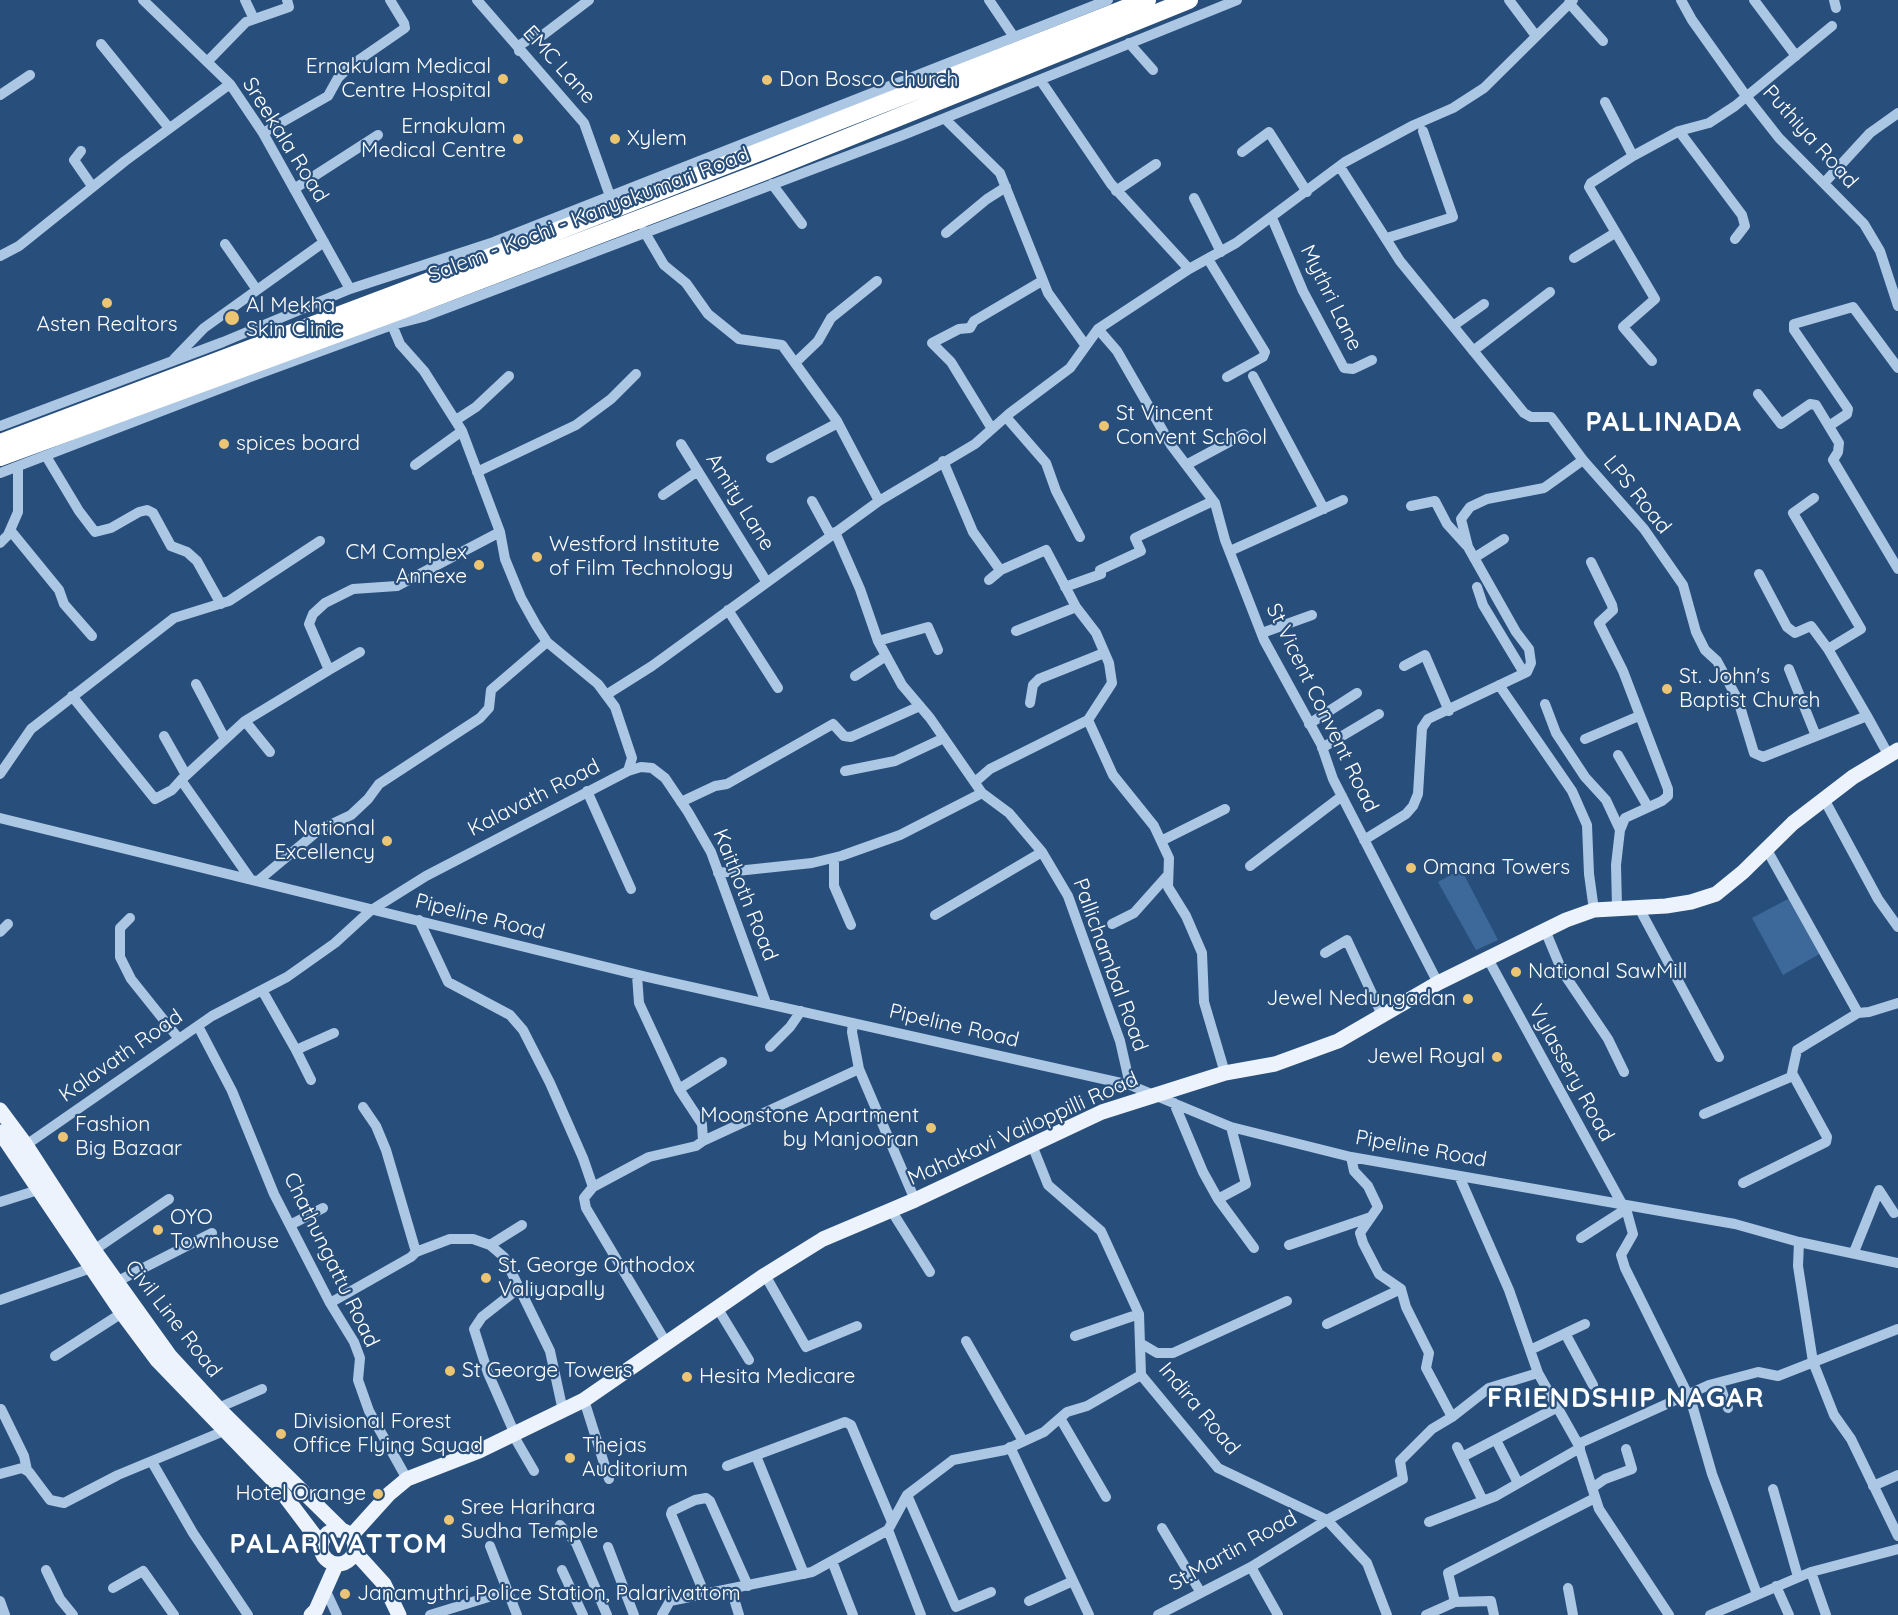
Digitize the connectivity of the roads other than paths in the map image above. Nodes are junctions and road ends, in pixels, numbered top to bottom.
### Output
1 (142, 0) edge
2 (245, 0) edge
3 (287, 0) edge
4 (390, 0) edge
5 (477, 0) edge
6 (589, 0) edge
7 (989, 0) edge
8 (1108, 0) edge
9 (1189, 0) edge
10 (1237, 0) edge
11 (1509, 0) edge
12 (1681, 0) edge
13 (1754, 0) edge
14 (1571, 2) edge
15 (1148, 16) edge
16 (254, 19) junction
17 (1832, 26) dead end
18 (1536, 36) junction
19 (1014, 37) junction
20 (1603, 41) dead end
21 (1129, 43) junction
22 (101, 44) dead end
23 (519, 51) junction
24 (1796, 56) junction
25 (208, 61) junction
26 (1153, 70) dead end
27 (30, 75) dead end
28 (1041, 81) junction
29 (230, 84) junction
30 (0, 95) edge
31 (1746, 96) junction
32 (1605, 102) dead end
33 (844, 112) junction
34 (1898, 113) edge
35 (945, 119) junction
36 (169, 128) junction
37 (1423, 130) dead end
38 (1678, 131) junction
39 (262, 133) junction
40 (378, 135) dead end
41 (81, 151) dead end
42 (1242, 152) dead end
43 (1633, 156) junction
44 (1156, 164) dead end
45 (1340, 167) junction
46 (1825, 182) junction
47 (772, 184) junction
48 (92, 186) junction
49 (1006, 188) junction
50 (294, 189) junction
51 (1116, 191) junction
52 (1307, 192) junction
53 (1194, 198) dead end
54 (609, 212) junction
55 (1272, 218) junction
56 (802, 224) dead end
57 (644, 231) junction
58 (946, 233) dead end
59 (1615, 233) junction
60 (1387, 238) junction
61 (1735, 239) dead end
62 (324, 242) junction
63 (225, 244) dead end
64 (1221, 252) junction
65 (0, 256) edge
66 (1574, 258) dead end
67 (1208, 259) junction
68 (1189, 269) junction
69 (877, 281) dead end
70 (1042, 281) junction
71 (1895, 288) edge
72 (350, 289) junction
73 (256, 290) junction
74 (1550, 292) dead end
75 (1484, 304) dead end
76 (1898, 306) edge
77 (392, 325) junction
78 (1452, 326) junction
79 (1098, 329) junction
80 (1086, 346) junction
81 (1473, 351) junction
82 (243, 358) junction
83 (1372, 360) dead end
84 (172, 361) junction
85 (1652, 361) dead end
86 (795, 363) junction
87 (1898, 368) edge
88 (636, 374) dead end
89 (509, 376) dead end
90 (1253, 376) dead end
91 (1227, 378) dead end
92 (1758, 394) dead end
93 (1006, 417) junction
94 (456, 420) junction
95 (838, 423) junction
96 (0, 426) edge
97 (1829, 426) junction
98 (993, 429) junction
99 (462, 431) junction
100 (1244, 434) dead end
101 (0, 443) edge
102 (681, 444) dead end
103 (46, 456) junction
104 (0, 457) edge
105 (771, 458) dead end
106 (1583, 460) junction
107 (943, 461) junction
108 (415, 465) dead end
109 (1186, 465) junction
110 (18, 467) junction
111 (698, 471) junction
112 (477, 472) junction
113 (0, 473) edge
114 (663, 495) dead end
115 (1814, 498) dead end
116 (1343, 500) dead end
117 (812, 501) dead end
118 (879, 501) junction
119 (1213, 501) junction
120 (1412, 506) dead end
121 (1323, 509) junction
122 (10, 530) junction
123 (500, 532) junction
124 (833, 534) junction
125 (1080, 537) dead end
126 (1504, 539) dead end
127 (320, 541) dead end
128 (0, 543) edge
129 (1468, 547) junction
130 (1230, 551) junction
131 (1474, 558) junction
132 (1591, 562) dead end
133 (1898, 569) edge
134 (1001, 570) junction
135 (1759, 574) dead end
136 (989, 580) dead end
137 (766, 581) junction
138 (1065, 587) junction
139 (1477, 587) dead end
140 (221, 604) junction
141 (1076, 607) junction
142 (728, 610) junction
143 (1312, 615) dead end
144 (1016, 631) dead end
145 (1262, 633) junction
146 (92, 636) dead end
147 (878, 641) junction
148 (547, 642) junction
149 (1828, 648) junction
150 (938, 650) dead end
151 (360, 652) dead end
152 (1104, 653) junction
153 (886, 656) junction
154 (1404, 666) dead end
155 (1790, 669) dead end
156 (329, 670) junction
157 (1524, 673) junction
158 (855, 676) dead end
159 (196, 684) dead end
160 (1499, 685) junction
161 (778, 688) dead end
162 (1357, 693) dead end
163 (606, 695) junction
164 (72, 696) junction
165 (1030, 703) dead end
166 (1545, 704) dead end
167 (920, 706) junction
168 (1449, 711) junction
169 (1379, 714) dead end
170 (1639, 716) junction
171 (1867, 716) junction
172 (1088, 720) junction
173 (245, 721) junction
174 (1309, 724) junction
175 (164, 736) dead end
176 (1816, 736) junction
177 (944, 738) junction
178 (225, 740) junction
179 (1585, 740) dead end
180 (1322, 748) junction
181 (270, 752) dead end
182 (1893, 753) edge
183 (1618, 754) dead end
184 (628, 771) junction
185 (845, 771) dead end
186 (0, 774) edge
187 (184, 778) junction
188 (975, 782) junction
189 (587, 791) junction
190 (982, 793) junction
191 (1342, 796) junction
192 (1824, 799) junction
193 (681, 802) junction
194 (1648, 807) junction
195 (1225, 809) dead end
196 (0, 818) edge
197 (1620, 830) junction
198 (1161, 840) junction
199 (1364, 840) junction
200 (1767, 850) junction
201 (1042, 852) junction
202 (834, 858) junction
203 (1250, 866) dead end
204 (718, 873) junction
205 (1167, 876) junction
206 (254, 879) junction
207 (631, 889) dead end
208 (1617, 907) junction
209 (1639, 908) junction
210 (1594, 910) junction
211 (370, 911) junction
212 (935, 915) dead end
213 (130, 918) dead end
214 (419, 920) junction
215 (1112, 924) dead end
216 (851, 925) dead end
217 (1898, 927) edge
218 (1545, 930) junction
219 (1325, 953) dead end
220 (1488, 959) junction
221 (638, 975) junction
222 (1438, 983) junction
223 (262, 990) junction
224 (766, 1003) junction
225 (1898, 1003) edge
226 (801, 1011) junction
227 (1858, 1013) junction
228 (1382, 1015) junction
229 (853, 1023) junction
230 (198, 1026) junction
231 (334, 1033) dead end
232 (179, 1039) junction
233 (770, 1047) dead end
234 (296, 1050) junction
235 (1719, 1057) dead end
236 (722, 1062) dead end
237 (859, 1069) junction
238 (1624, 1072) dead end
239 (1225, 1074) junction
240 (1793, 1076) junction
241 (311, 1080) dead end
242 (1130, 1085) junction
243 (679, 1089) junction
244 (1156, 1094) junction
245 (1174, 1103) junction
246 (363, 1107) dead end
247 (0, 1110) edge
248 (1704, 1114) dead end
249 (1231, 1127) junction
250 (0, 1134) edge
251 (703, 1142) junction
252 (26, 1144) junction
253 (1032, 1145) junction
254 (1351, 1157) junction
255 (1459, 1176) junction
256 (1743, 1183) dead end
257 (593, 1187) junction
258 (38, 1190) junction
259 (169, 1199) dead end
260 (1218, 1199) junction
261 (915, 1200) junction
262 (0, 1202) edge
263 (1624, 1206) junction
264 (323, 1208) dead end
265 (891, 1210) junction
266 (1894, 1213) dead end
267 (1372, 1217) junction
268 (70, 1224) junction
269 (290, 1225) junction
270 (522, 1225) dead end
271 (212, 1233) dead end
272 (1581, 1238) dead end
273 (1799, 1242) junction
274 (490, 1245) junction
275 (1289, 1245) dead end
276 (1254, 1248) dead end
277 (94, 1250) junction
278 (416, 1252) junction
279 (1854, 1252) junction
280 (1898, 1263) edge
281 (91, 1268) junction
282 (930, 1272) dead end
283 (765, 1275) junction
284 (116, 1282) junction
285 (519, 1288) junction
286 (1401, 1289) junction
287 (0, 1300) edge
288 (1287, 1301) dead end
289 (330, 1303) junction
290 (718, 1309) junction
291 (122, 1313) junction
292 (1139, 1314) junction
293 (1328, 1324) dead end
294 (1585, 1324) dead end
295 (858, 1326) dead end
296 (1898, 1329) edge
297 (1566, 1335) junction
298 (1075, 1336) dead end
299 (966, 1341) dead end
300 (1140, 1343) junction
301 (668, 1344) junction
302 (1530, 1350) junction
303 (55, 1356) dead end
304 (749, 1360) dead end
305 (1812, 1362) junction
306 (1538, 1372) junction
307 (1142, 1375) junction
308 (1719, 1383) junction
309 (1593, 1385) dead end
310 (262, 1389) dead end
311 (1687, 1394) junction
312 (584, 1400) junction
313 (218, 1408) junction
314 (1556, 1408) junction
315 (1728, 1408) dead end
316 (1, 1409) edge
317 (563, 1411) junction
318 (1452, 1417) junction
319 (1060, 1418) junction
320 (224, 1431) junction
321 (513, 1433) junction
322 (1496, 1440) junction
323 (1023, 1441) junction
324 (1579, 1446) junction
325 (1010, 1447) junction
326 (1626, 1449) dead end
327 (756, 1456) junction
328 (152, 1462) junction
329 (727, 1466) dead end
330 (27, 1470) junction
331 (534, 1472) dead end
332 (0, 1474) edge
333 (1898, 1475) edge
334 (407, 1479) junction
335 (609, 1479) dead end
336 (1518, 1483) junction
337 (1873, 1486) junction
338 (1773, 1489) dead end
339 (1594, 1493) junction
340 (907, 1496) junction
341 (1106, 1497) dead end
342 (1483, 1501) junction
343 (1327, 1520) junction
344 (1429, 1522) dead end
345 (561, 1525) dead end
346 (890, 1526) junction
347 (1162, 1528) dead end
348 (347, 1533) junction
349 (1898, 1536) edge
350 (321, 1544) junction
351 (490, 1546) dead end
352 (608, 1547) dead end
353 (1898, 1549) edge
354 (355, 1552) junction
355 (832, 1561) junction
356 (336, 1565) junction
357 (1251, 1567) junction
358 (46, 1570) dead end
359 (562, 1570) dead end
360 (1811, 1572) junction
361 (804, 1574) junction
362 (1798, 1577) junction
363 (1073, 1581) junction
364 (748, 1586) junction
365 (1776, 1586) junction
366 (113, 1588) dead end
367 (325, 1588) junction
368 (1568, 1588) dead end
369 (731, 1589) junction
370 (508, 1591) junction
371 (991, 1592) dead end
372 (1201, 1593) junction
373 (1757, 1594) junction
374 (705, 1595) junction
375 (0, 1601) edge
376 (1029, 1601) dead end
377 (1455, 1602) junction
378 (1713, 1614) edge
379 (5, 1615) edge
380 (73, 1615) edge
381 (174, 1615) edge
382 (248, 1615) edge
383 (310, 1615) edge
384 (338, 1615) edge
385 (399, 1615) edge
386 (430, 1615) edge
387 (517, 1615) edge
388 (583, 1615) edge
389 (607, 1615) edge
390 (634, 1615) edge
391 (662, 1615) edge
392 (739, 1615) edge
393 (853, 1615) edge
394 (921, 1615) edge
395 (1089, 1615) edge
396 (1158, 1615) edge
397 (1278, 1615) edge
398 (1387, 1615) edge
399 (1426, 1615) edge
400 (1494, 1615) edge
401 (1573, 1615) edge
402 (1669, 1615) edge
403 (1789, 1615) edge
404 (1826, 1615) edge

1 - 25 street, Sreekala Road
2 - 16 street
3 - 16 street
4 - 39 street
5 - 23 street, EMC Lane
6 - 23 street
7 - 19 street
8 - 19 street
9 - 15 highway, Salem - Kochi - Kanyakumari Road
10 - 15 street
11 - 18 street
12 - 31 street, Puthiya Road
13 - 24 street
14 - 18 street
14 - 20 street
15 - 21 street
15 - 33 highway, Salem - Kochi - Kanyakumari Road
15 - 54 highway, Salem - Kochi - Kanyakumari Road
16 - 25 street
17 - 24 street
18 - 45 street
19 - 33 street
21 - 26 street
21 - 28 street
22 - 36 street
23 - 54 street, EMC Lane
24 - 31 street
25 - 29 street, Sreekala Road
27 - 30 street
28 - 35 street
28 - 51 street
29 - 36 street
29 - 39 street, Sreekala Road
31 - 38 street
31 - 46 street, Puthiya Road
32 - 43 street
33 - 54 highway, Salem - Kochi - Kanyakumari Road
34 - 46 street
35 - 47 street
35 - 49 street
36 - 48 street
37 - 60 street
38 - 43 street
38 - 61 street
39 - 50 street, Sreekala Road
40 - 50 street
41 - 48 street
42 - 52 street
43 - 59 street
44 - 51 street
45 - 52 street
45 - 60 street, LPS Road
46 - 71 street, Puthiya Road
47 - 56 street
47 - 57 street
48 - 65 street
49 - 58 street
49 - 70 street
50 - 62 street, Sreekala Road
51 - 68 street
52 - 55 street
53 - 64 street
54 - 72 street
54 - 82 highway, Salem - Kochi - Kanyakumari Road
55 - 64 street
55 - 83 street, Mythri Lane
57 - 77 street
57 - 86 street
59 - 66 street
59 - 85 street
60 - 78 street, LPS Road
62 - 72 street, Sreekala Road
62 - 73 street
63 - 73 street
64 - 67 street
67 - 68 street
67 - 91 street
68 - 79 street
69 - 86 street
70 - 80 street
70 - 98 street
71 - 76 street, Puthiya Road
72 - 82 street
73 - 84 street
74 - 81 street
75 - 78 street
77 - 82 street
77 - 94 street, Kalavath Road
78 - 81 street, LPS Road
79 - 80 street
79 - 109 street, St Vicent Convent Road
80 - 93 street
81 - 106 street, LPS Road
82 - 84 street, Salem - Kochi - Kanyakumari Road
82 - 101 highway, Salem - Kochi - Kanyakumari Road
82 - 103 street, Salem - Kochi - Kanyakumari Road
82 - 104 highway, Salem - Kochi - Kanyakumari Road
84 - 96 street, Salem - Kochi - Kanyakumari Road
86 - 95 street
87 - 97 street
88 - 112 street
89 - 94 street
90 - 121 street
92 - 97 street
93 - 98 street
93 - 125 street
94 - 99 street, Kalavath Road
95 - 105 street
95 - 118 street
97 - 133 street
98 - 107 street
99 - 108 street
99 - 112 street, Kalavath Road
100 - 109 street
102 - 111 street, Amity Lane
103 - 110 street, Salem - Kochi - Kanyakumari Road
103 - 140 street
106 - 129 street
106 - 176 street, LPS Road
107 - 118 street
107 - 134 street
109 - 119 street, St Vicent Convent Road
110 - 113 street, Salem - Kochi - Kanyakumari Road
110 - 122 street
111 - 114 street
111 - 137 street, Amity Lane
112 - 123 street, Kalavath Road
115 - 149 street
116 - 121 street
117 - 124 street, Pallichambal Road
118 - 124 street
119 - 130 street, St Vicent Convent Road
119 - 138 street
120 - 129 street
121 - 130 street
122 - 128 street
122 - 146 street
123 - 148 street, Kalavath Road
123 - 156 street
124 - 137 street
124 - 147 street, Pallichambal Road
126 - 131 street
127 - 140 street
129 - 131 street
130 - 145 street, St Vicent Convent Road
131 - 157 street
132 - 170 street
134 - 136 street
134 - 138 street
135 - 149 street
137 - 142 street
138 - 141 street
139 - 157 street
140 - 164 street
141 - 144 street
141 - 152 street
142 - 161 street
142 - 163 street
143 - 145 street
145 - 174 street, St Vicent Convent Road
147 - 150 street
147 - 153 street, Pallichambal Road
148 - 163 street, Kalavath Road
148 - 206 street
149 - 171 street
151 - 156 street
152 - 165 street
152 - 172 street
153 - 158 street
153 - 167 street, Pallichambal Road
154 - 168 street
155 - 176 street
156 - 173 street
157 - 160 street
159 - 178 street
160 - 168 street
160 - 210 street
162 - 174 street
163 - 184 street, Kalavath Road
164 - 186 street
164 - 187 street
166 - 197 street
167 - 177 street, Pallichambal Road
167 - 193 street
168 - 199 street
169 - 180 street
170 - 179 street
170 - 194 street
171 - 176 street, LPS Road
171 - 182 street
172 - 188 street
172 - 198 street
173 - 178 street
173 - 181 street
174 - 180 street, St Vicent Convent Road
175 - 187 street
177 - 185 street
177 - 188 street, Pallichambal Road
178 - 187 street
180 - 191 street, St Vicent Convent Road
182 - 192 main road, Mahakavi Vailoppilli Road
183 - 194 street
184 - 189 street, Kalavath Road
184 - 193 street, Kaithoth Road
187 - 206 street
188 - 190 street, Pallichambal Road
189 - 207 street
189 - 211 street, Kalavath Road
190 - 201 street, Pallichambal Road
190 - 202 street
191 - 199 street, St Vicent Convent Road
191 - 203 street
192 - 200 main road, Mahakavi Vailoppilli Road
192 - 217 street
193 - 204 street, Kaithoth Road
194 - 197 street
195 - 198 street
196 - 206 street, Pipeline Road
197 - 208 street
198 - 205 street
199 - 222 street, St Vicent Convent Road
200 - 209 main road, Mahakavi Vailoppilli Road
200 - 227 street
201 - 212 street
201 - 242 street, Pallichambal Road
202 - 204 street
202 - 216 street
204 - 224 street, Kaithoth Road
205 - 215 street
205 - 239 street
206 - 211 street, Pipeline Road
208 - 209 main road, Mahakavi Vailoppilli Road
208 - 210 main road, Mahakavi Vailoppilli Road
209 - 235 street
210 - 218 main road, Mahakavi Vailoppilli Road
211 - 214 street, Pipeline Road
211 - 223 street, Kalavath Road
213 - 232 street
214 - 221 street, Pipeline Road
214 - 257 street
218 - 220 main road, Mahakavi Vailoppilli Road
218 - 238 street
219 - 228 street
220 - 222 main road, Mahakavi Vailoppilli Road
220 - 263 street, Vylassery Road
221 - 224 street, Pipeline Road
221 - 243 street
222 - 228 main road, Mahakavi Vailoppilli Road
223 - 230 street, Kalavath Road
223 - 234 street
224 - 226 street, Pipeline Road
225 - 227 street
226 - 229 street, Pipeline Road
226 - 233 street
227 - 240 street
228 - 239 main road, Mahakavi Vailoppilli Road
229 - 237 street
229 - 242 street, Pipeline Road
230 - 232 street, Kalavath Road
230 - 269 street, Chathungattu Road
231 - 234 street
232 - 252 street, Kalavath Road
234 - 241 street
236 - 243 street
237 - 251 street
237 - 261 street
239 - 244 main road, Mahakavi Vailoppilli Road
240 - 248 street
240 - 256 street
242 - 244 street, Pipeline Road
243 - 251 street
244 - 245 street, Pipeline Road
244 - 253 main road, Mahakavi Vailoppilli Road
245 - 249 street, Pipeline Road
245 - 260 street
246 - 278 street
247 - 252 main road, Civil Line Road
249 - 254 street, Pipeline Road
249 - 260 street
250 - 258 main road, Civil Line Road
251 - 257 street
252 - 268 main road, Civil Line Road
253 - 261 main road, Mahakavi Vailoppilli Road
253 - 292 street, Indira Road
254 - 255 street, Pipeline Road
254 - 267 street
255 - 263 street, Pipeline Road
255 - 302 street
257 - 301 street
258 - 262 street
258 - 268 main road, Civil Line Road
259 - 277 street
260 - 276 street
261 - 265 main road, Mahakavi Vailoppilli Road
263 - 272 street
263 - 273 street, Pipeline Road
263 - 311 street, Vylassery Road
264 - 269 street
265 - 282 street
265 - 283 main road, Mahakavi Vailoppilli Road
266 - 279 street
267 - 275 street
267 - 286 street
268 - 277 main road, Civil Line Road
268 - 281 main road, Civil Line Road
269 - 289 street, Chathungattu Road
270 - 274 street
271 - 284 street
273 - 279 street, Pipeline Road
273 - 305 street
274 - 278 street
274 - 285 street
277 - 284 main road, Civil Line Road
278 - 289 street
279 - 280 street, Pipeline Road
281 - 287 street
281 - 291 main road, Civil Line Road
283 - 290 main road, Mahakavi Vailoppilli Road
283 - 295 street
284 - 313 main road, Civil Line Road
285 - 317 street
285 - 321 street
286 - 293 street
286 - 318 street
288 - 300 street
289 - 334 street, Chathungattu Road
290 - 301 main road, Mahakavi Vailoppilli Road
290 - 304 street
291 - 303 street
291 - 320 main road, Civil Line Road
292 - 298 street
292 - 300 street, Indira Road
294 - 297 street
296 - 305 street
297 - 302 street
297 - 309 street
299 - 323 street
300 - 307 street, Indira Road
301 - 312 main road, Mahakavi Vailoppilli Road
302 - 306 street
305 - 308 street
305 - 337 street
306 - 314 street
306 - 318 street
307 - 319 street
307 - 343 street, Indira Road
308 - 311 street
308 - 315 street
310 - 313 street
311 - 324 street
311 - 373 street, Vylassery Road
312 - 317 main road, Mahakavi Vailoppilli Road
312 - 335 street
313 - 348 main road, Civil Line Road
314 - 322 street
314 - 324 street
316 - 330 street
317 - 321 main road, Mahakavi Vailoppilli Road
318 - 343 street, St.Martin Road
319 - 323 street
319 - 341 street
320 - 328 street
320 - 350 main road, Civil Line Road
321 - 331 street
321 - 334 main road, Mahakavi Vailoppilli Road
322 - 336 street
322 - 342 street
323 - 325 street
324 - 336 street
324 - 339 street
325 - 340 street
325 - 363 street
326 - 339 street
327 - 329 street
327 - 346 street
327 - 361 street
328 - 330 street
328 - 382 street
330 - 332 street
333 - 337 street
334 - 348 main road, Mahakavi Vailoppilli Road
336 - 342 street
337 - 349 street
338 - 362 street
339 - 377 street
339 - 402 street
340 - 346 street
340 - 371 street
342 - 344 street
343 - 357 street, St.Martin Road
343 - 398 street, Indira Road
345 - 389 street
346 - 355 street
346 - 394 street
347 - 372 street
348 - 350 main road
348 - 354 main road
350 - 356 main road
351 - 370 street
352 - 390 street
353 - 360 street
354 - 356 main road
354 - 385 main road
355 - 361 street
355 - 393 street
356 - 367 main road
357 - 372 street, St.Martin Road
357 - 397 street
358 - 380 street
359 - 388 street
360 - 362 street
360 - 404 street
361 - 364 street
362 - 365 street
363 - 376 street
363 - 395 street
364 - 369 street
364 - 374 street
365 - 373 street
365 - 403 street
366 - 381 street
367 - 383 main road
367 - 384 street
368 - 401 street
369 - 374 street
369 - 392 street
370 - 386 street
370 - 387 street
372 - 396 street, St.Martin Road
373 - 378 street
374 - 391 street
375 - 379 street
377 - 399 street
377 - 400 street

